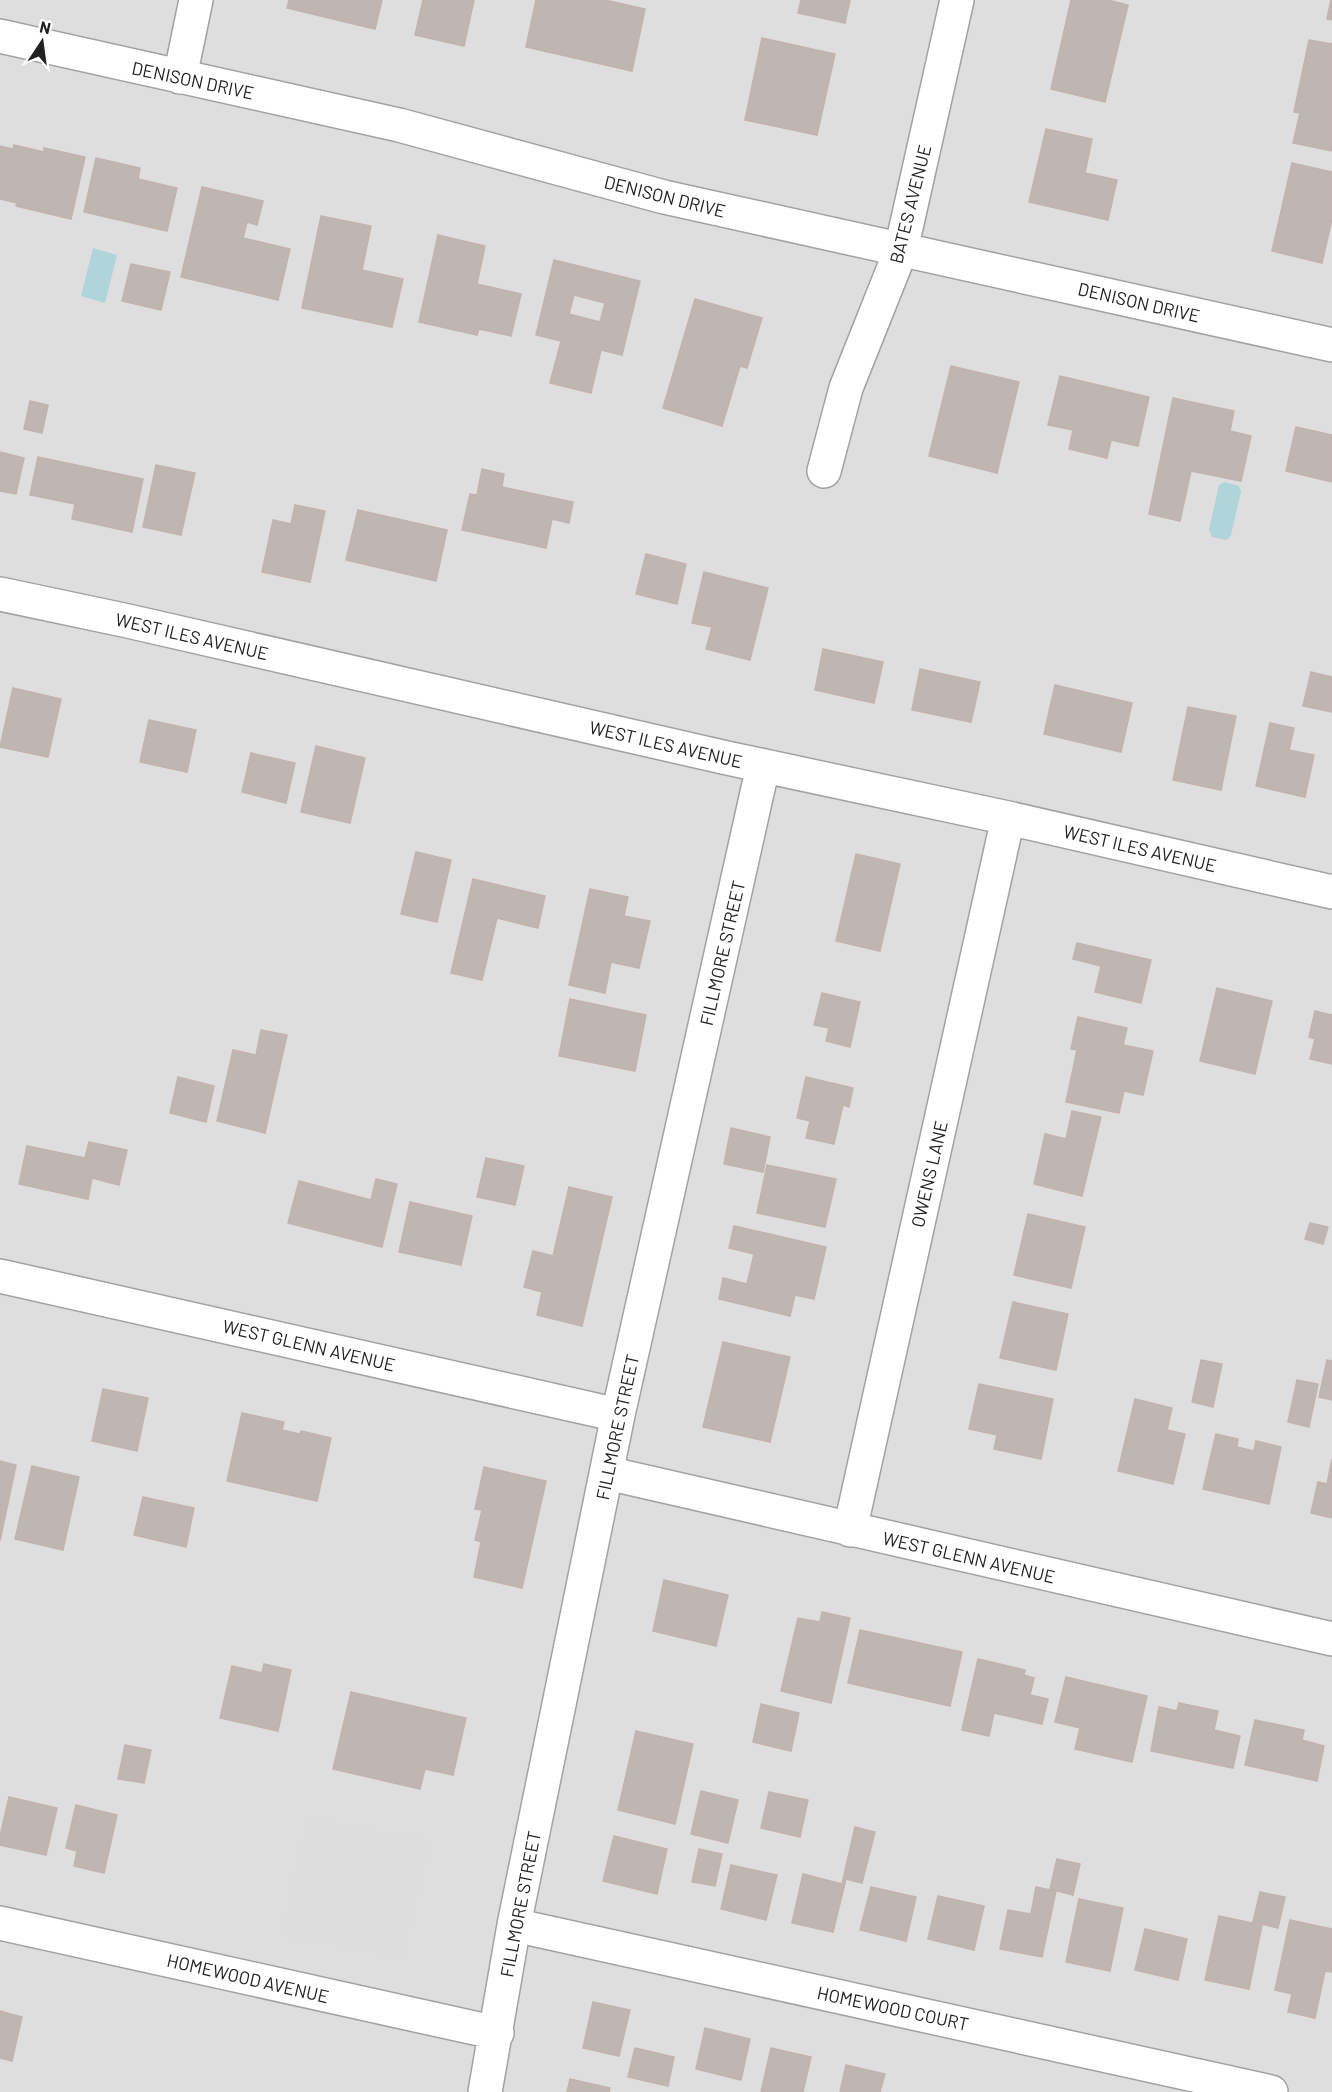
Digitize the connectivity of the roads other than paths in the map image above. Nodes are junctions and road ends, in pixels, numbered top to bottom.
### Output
1 (196, 0) edge
2 (957, 0) edge
3 (0, 36) edge
4 (180, 77) junction
5 (901, 250) junction
6 (1332, 345) edge
7 (824, 471) dead end
8 (0, 594) edge
9 (763, 766) junction
10 (1008, 818) junction
11 (1332, 892) edge
12 (0, 1276) edge
13 (618, 1415) junction
14 (607, 1473) junction
15 (850, 1530) junction
16 (1332, 1639) edge
17 (0, 1923) edge
18 (514, 1925) junction
19 (497, 2033) junction
20 (485, 2092) edge
21 (1271, 2092) edge

1 - 4 street
2 - 5 street, BATES AVENUE
3 - 4 street, DENISON DRIVE
4 - 5 street, DENISON DRIVE
5 - 6 street, DENISON DRIVE
5 - 7 street, BATES AVENUE
8 - 9 street, WEST ILES AVENUE
9 - 10 street, WEST ILES AVENUE
9 - 13 street, FILLMORE STREET
10 - 11 street, WEST ILES AVENUE
10 - 15 street, OWENS LANE
12 - 13 street, WEST GLENN AVENUE
13 - 14 street, FILLMORE STREET
14 - 15 street, WEST GLENN AVENUE
14 - 18 street, FILLMORE STREET
15 - 16 street, WEST GLENN AVENUE
17 - 19 street, HOMEWOOD AVENUE
18 - 19 street, FILLMORE STREET
18 - 21 street, HOMEWOOD COURT
19 - 20 street, FILLMORE STREET

